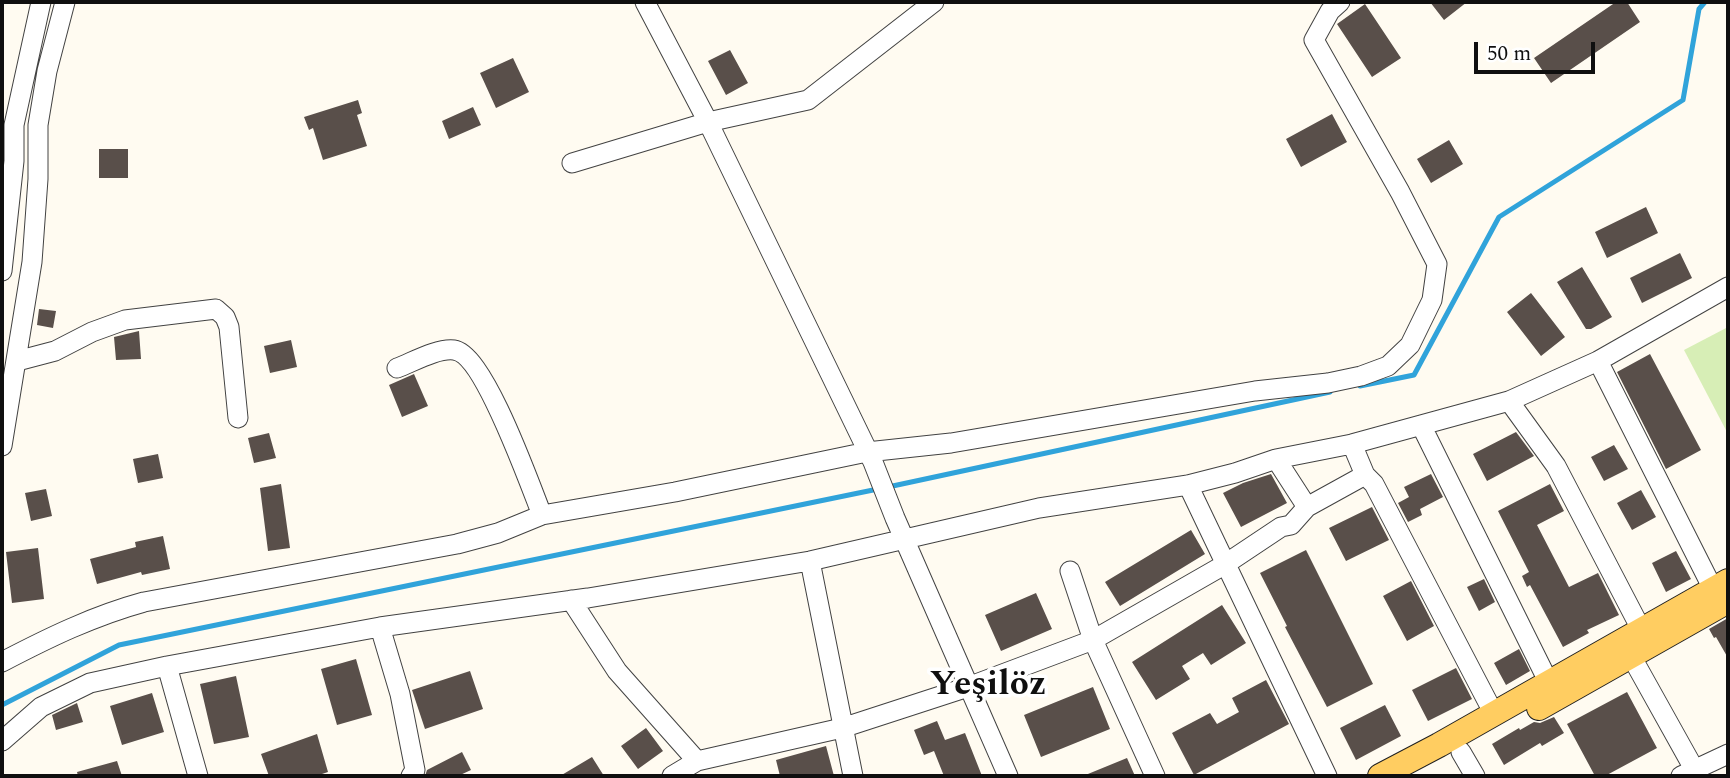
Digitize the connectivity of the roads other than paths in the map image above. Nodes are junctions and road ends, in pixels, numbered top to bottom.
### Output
1 (41, 2) edge
2 (65, 2) edge
3 (645, 2) edge
4 (934, 2) edge
5 (1340, 2) edge
6 (708, 122) junction
7 (38, 125) junction
8 (8, 126) edge
9 (572, 163) dead end
10 (2, 271) edge
11 (1728, 287) edge
12 (17, 361) junction
13 (1598, 361) junction
14 (397, 368) dead end
15 (1509, 401) junction
16 (238, 418) dead end
17 (1421, 425) junction
18 (1352, 444) junction
19 (2, 446) edge
20 (870, 457) junction
21 (1276, 459) junction
22 (1365, 475) junction
23 (1188, 485) junction
24 (1307, 507) junction
25 (542, 515) junction
26 (906, 541) junction
27 (810, 561) junction
28 (1224, 565) junction
29 (1070, 571) dead end
30 (1723, 590) edge
31 (571, 600) junction
32 (380, 627) junction
33 (1093, 640) junction
34 (1631, 643) junction
35 (2, 662) edge
36 (167, 666) junction
37 (1549, 683) junction
38 (968, 687) junction
39 (1494, 714) junction
40 (842, 728) junction
41 (2, 741) edge
42 (1461, 752) junction
43 (1728, 754) edge
44 (697, 761) junction
45 (1691, 774) edge
46 (198, 776) edge
47 (411, 776) edge
48 (672, 776) edge
49 (853, 776) edge
50 (1008, 776) edge
51 (1155, 776) edge
52 (1327, 776) edge
53 (1380, 776) edge
54 (1416, 776) edge
55 (1475, 776) edge

1 - 8 street
2 - 7 street
3 - 6 street
4 - 6 street
5 - 20 street
6 - 9 street
6 - 20 street
7 - 8 street
7 - 12 street
8 - 10 street
11 - 13 street
12 - 16 street
12 - 19 street
13 - 15 street
13 - 30 street
14 - 25 street
15 - 17 street
15 - 34 street
17 - 18 street
17 - 37 street
18 - 21 street
18 - 22 street
20 - 25 street
20 - 26 street
21 - 23 street
21 - 24 street
22 - 24 street
22 - 39 street
23 - 26 street
23 - 28 street
24 - 28 street
25 - 35 street
26 - 27 street
26 - 38 street
27 - 31 street
27 - 40 street
28 - 33 street
28 - 52 street
29 - 33 street
30 - 34 main road
31 - 32 street
31 - 44 street
32 - 36 street
32 - 47 street
33 - 38 street
33 - 51 street
34 - 37 main road
34 - 42 main road
34 - 45 street
36 - 41 street
36 - 46 street
37 - 39 main road
38 - 40 street
38 - 50 street
39 - 53 main road
40 - 44 street
40 - 49 street
42 - 54 main road
42 - 55 street
43 - 45 street
44 - 48 street

